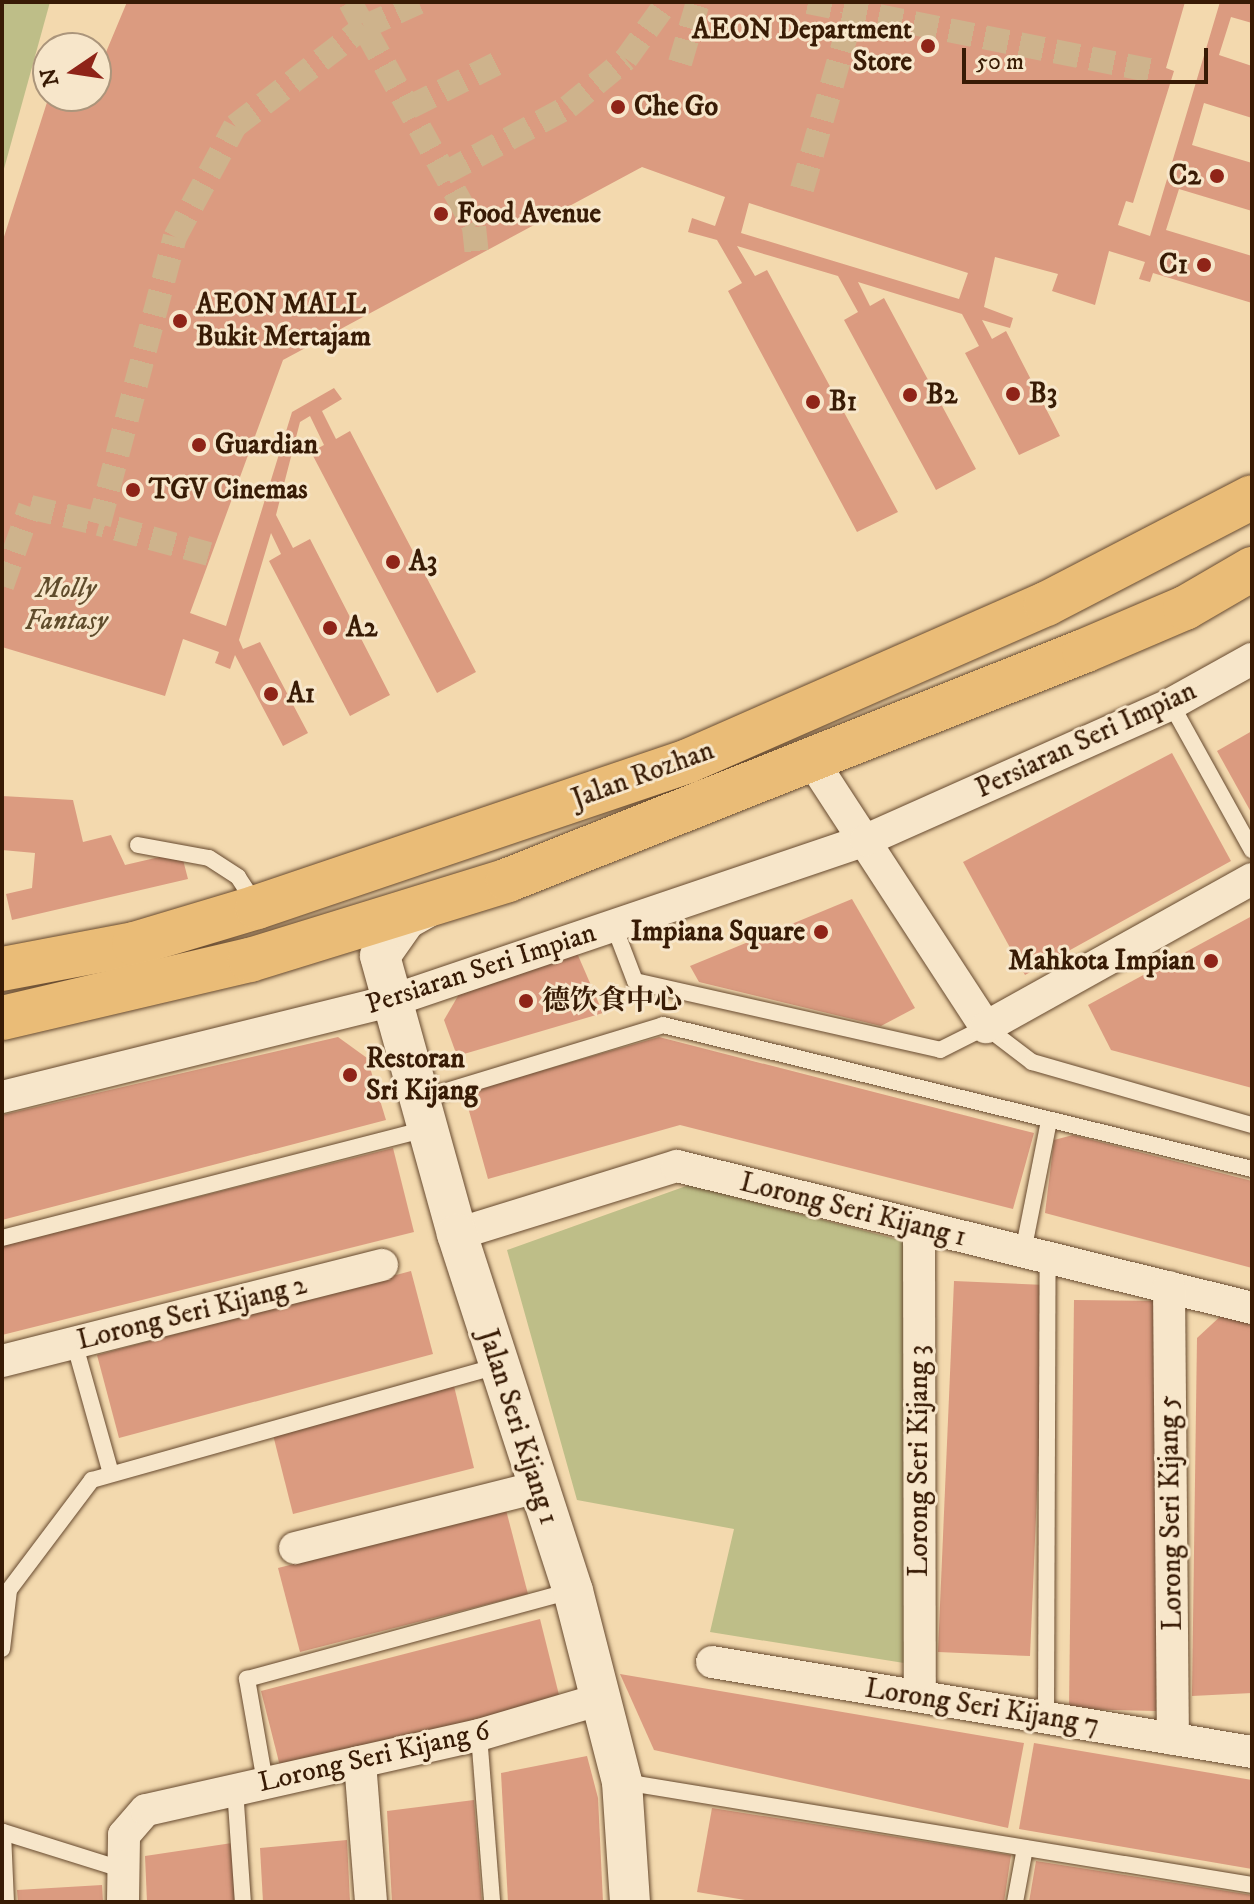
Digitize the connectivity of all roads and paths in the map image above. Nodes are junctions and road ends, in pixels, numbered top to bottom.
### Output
1 (1252, 497) edge
2 (1252, 569) edge
3 (1252, 659) edge
4 (1171, 704) junction
5 (811, 759) junction
6 (866, 840) junction
7 (138, 845) dead end
8 (1252, 850) edge
9 (1252, 879) edge
10 (257, 907) junction
11 (426, 908) junction
12 (614, 926) junction
13 (332, 935) junction
14 (380, 956) junction
15 (2, 969) edge
16 (391, 1001) junction
17 (2, 1018) edge
18 (986, 1027) junction
19 (2, 1097) edge
20 (422, 1114) junction
21 (1049, 1121) junction
22 (1252, 1125) edge
23 (1252, 1169) edge
24 (919, 1226) junction
25 (457, 1234) junction
26 (2, 1238) edge
27 (1036, 1254) junction
28 (382, 1265) dead end
29 (1169, 1287) junction
30 (1252, 1308) edge
31 (74, 1342) junction
32 (2, 1361) edge
33 (498, 1366) junction
34 (110, 1470) junction
35 (537, 1487) junction
36 (295, 1548) dead end
37 (573, 1591) junction
38 (2, 1649) edge
39 (712, 1662) dead end
40 (920, 1696) junction
41 (601, 1699) junction
42 (1046, 1717) junction
43 (479, 1735) junction
44 (1173, 1739) junction
45 (1252, 1752) edge
46 (360, 1762) junction
47 (622, 1782) junction
48 (250, 1786) junction
49 (1025, 1848) junction
50 (121, 1869) junction
51 (1252, 1885) edge
52 (6, 1902) edge
53 (123, 1902) edge
54 (243, 1902) edge
55 (371, 1902) edge
56 (492, 1902) edge
57 (630, 1902) edge
58 (1015, 1902) edge

1 - 10 main road, Jalan Rozhan
2 - 5 main road, Jalan Rozhan
3 - 4 street, Persiaran Seri Impian
4 - 6 street, Persiaran Seri Impian
4 - 8 lane
5 - 6 street
5 - 11 main road, Jalan Rozhan
6 - 12 street, Persiaran Seri Impian
6 - 18 street
7 - 10 lane
9 - 18 street
10 - 15 main road, Jalan Rozhan
11 - 13 main road, Jalan Rozhan
11 - 14 street
12 - 16 street, Persiaran Seri Impian
12 - 18 lane
13 - 14 street
13 - 17 main road, Jalan Rozhan
14 - 16 street, Jalan Seri Kijang 1
16 - 19 street, Persiaran Seri Impian
16 - 20 street, Jalan Seri Kijang 1
18 - 22 lane
20 - 21 lane
20 - 25 street, Jalan Seri Kijang 1
20 - 26 lane
21 - 23 lane
21 - 27 lane
24 - 25 street, Lorong Seri Kijang 1
24 - 27 street, Lorong Seri Kijang 1
24 - 40 street, Lorong Seri Kijang 3
25 - 33 street, Jalan Seri Kijang 1
27 - 29 street, Lorong Seri Kijang 1
27 - 42 lane
28 - 31 street, Lorong Seri Kijang 2
29 - 30 street, Lorong Seri Kijang 1
29 - 44 street, Lorong Seri Kijang 5
31 - 32 street, Lorong Seri Kijang 2
31 - 34 lane
33 - 34 lane
33 - 35 street, Jalan Seri Kijang 1
34 - 38 lane
35 - 36 street
35 - 37 street, Jalan Seri Kijang 1
37 - 41 street, Jalan Seri Kijang 1
37 - 48 lane
39 - 40 street, Lorong Seri Kijang 7
40 - 42 street, Lorong Seri Kijang 7
41 - 43 street, Lorong Seri Kijang 6
41 - 47 street, Jalan Seri Kijang 1
42 - 44 street, Lorong Seri Kijang 7
43 - 46 street, Lorong Seri Kijang 6
43 - 56 lane
44 - 45 street, Lorong Seri Kijang 7
46 - 48 street, Lorong Seri Kijang 6
46 - 55 street
47 - 49 lane
47 - 57 street, Jalan Seri Kijang 1
48 - 50 street, Lorong Seri Kijang 6
48 - 54 lane
49 - 51 lane
49 - 58 lane
50 - 52 lane
50 - 53 street

